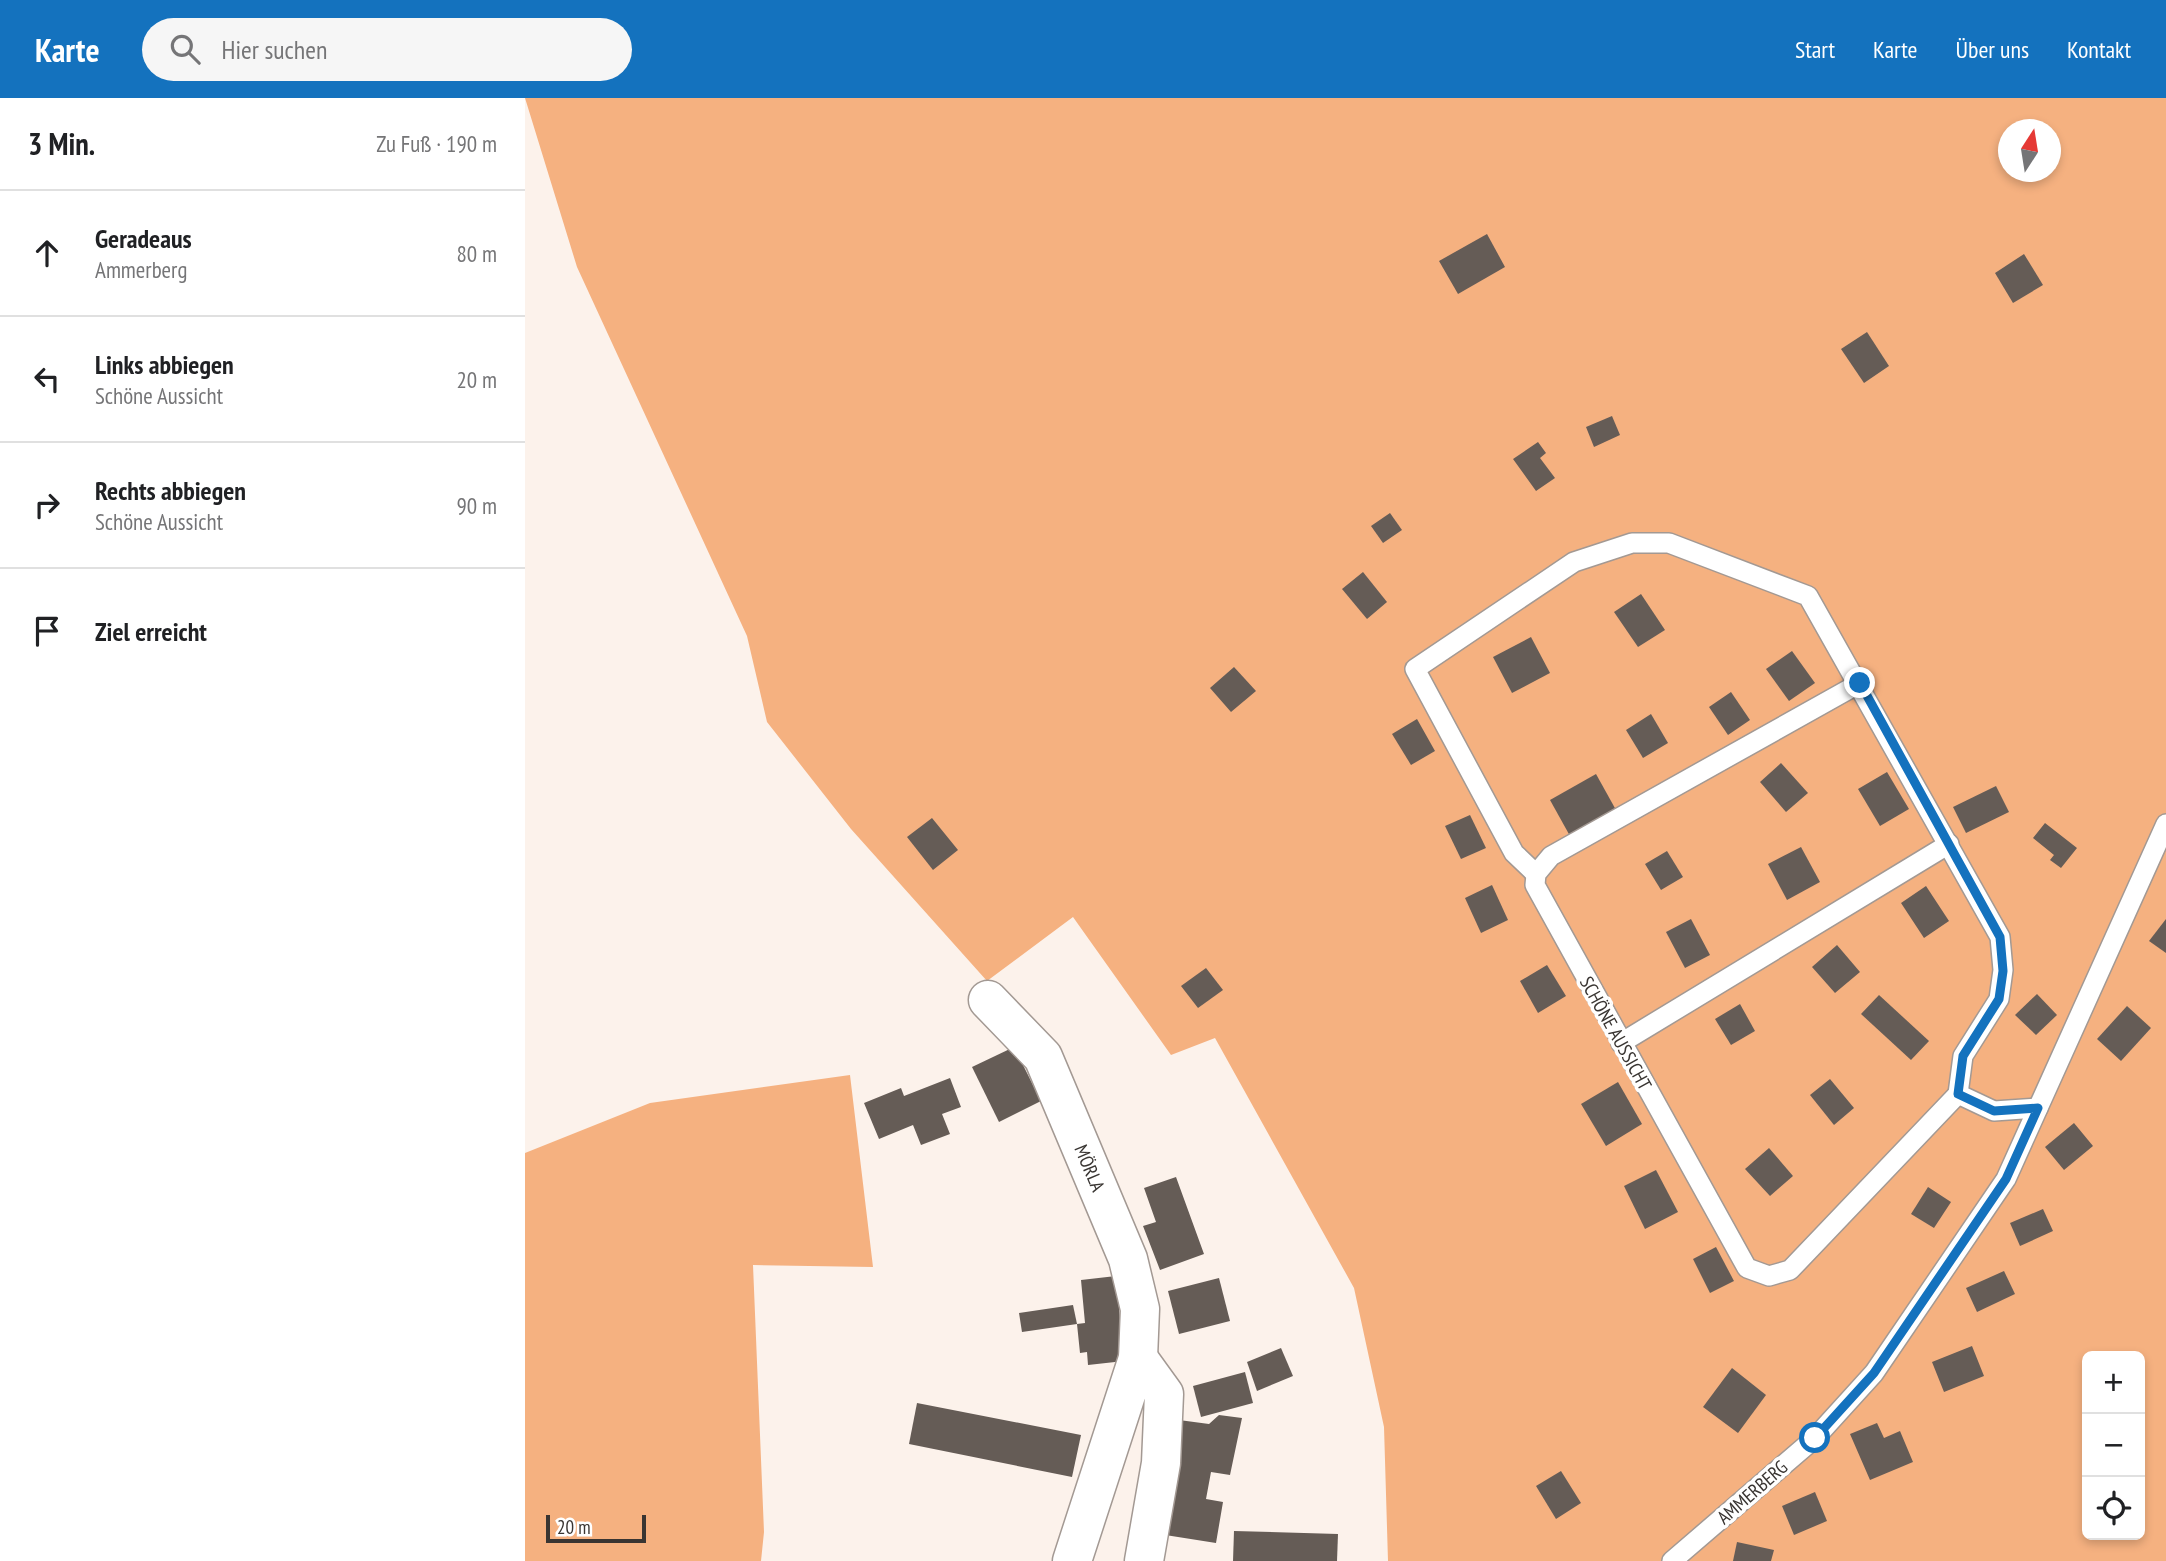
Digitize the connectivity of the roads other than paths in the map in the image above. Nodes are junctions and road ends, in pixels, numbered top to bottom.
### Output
1 (1860, 683) junction
2 (2166, 824) edge
3 (1949, 844) junction
4 (1536, 873) junction
5 (988, 1000) dead end
6 (1621, 1043) junction
7 (1958, 1094) junction
8 (2038, 1108) junction
9 (1138, 1359) junction
10 (1072, 1561) edge
11 (1144, 1561) edge
12 (1672, 1561) edge

1 - 3 lane
1 - 4 lane
1 - 4 lane
2 - 8 lane
3 - 6 lane
3 - 7 lane
4 - 6 lane, SCHÖNE AUSSICHT
5 - 9 street, MÖRLA
6 - 7 lane, SCHÖNE AUSSICHT
7 - 8 lane
8 - 12 lane, AMMERBERG
9 - 10 street, MÖRLA
9 - 11 street

